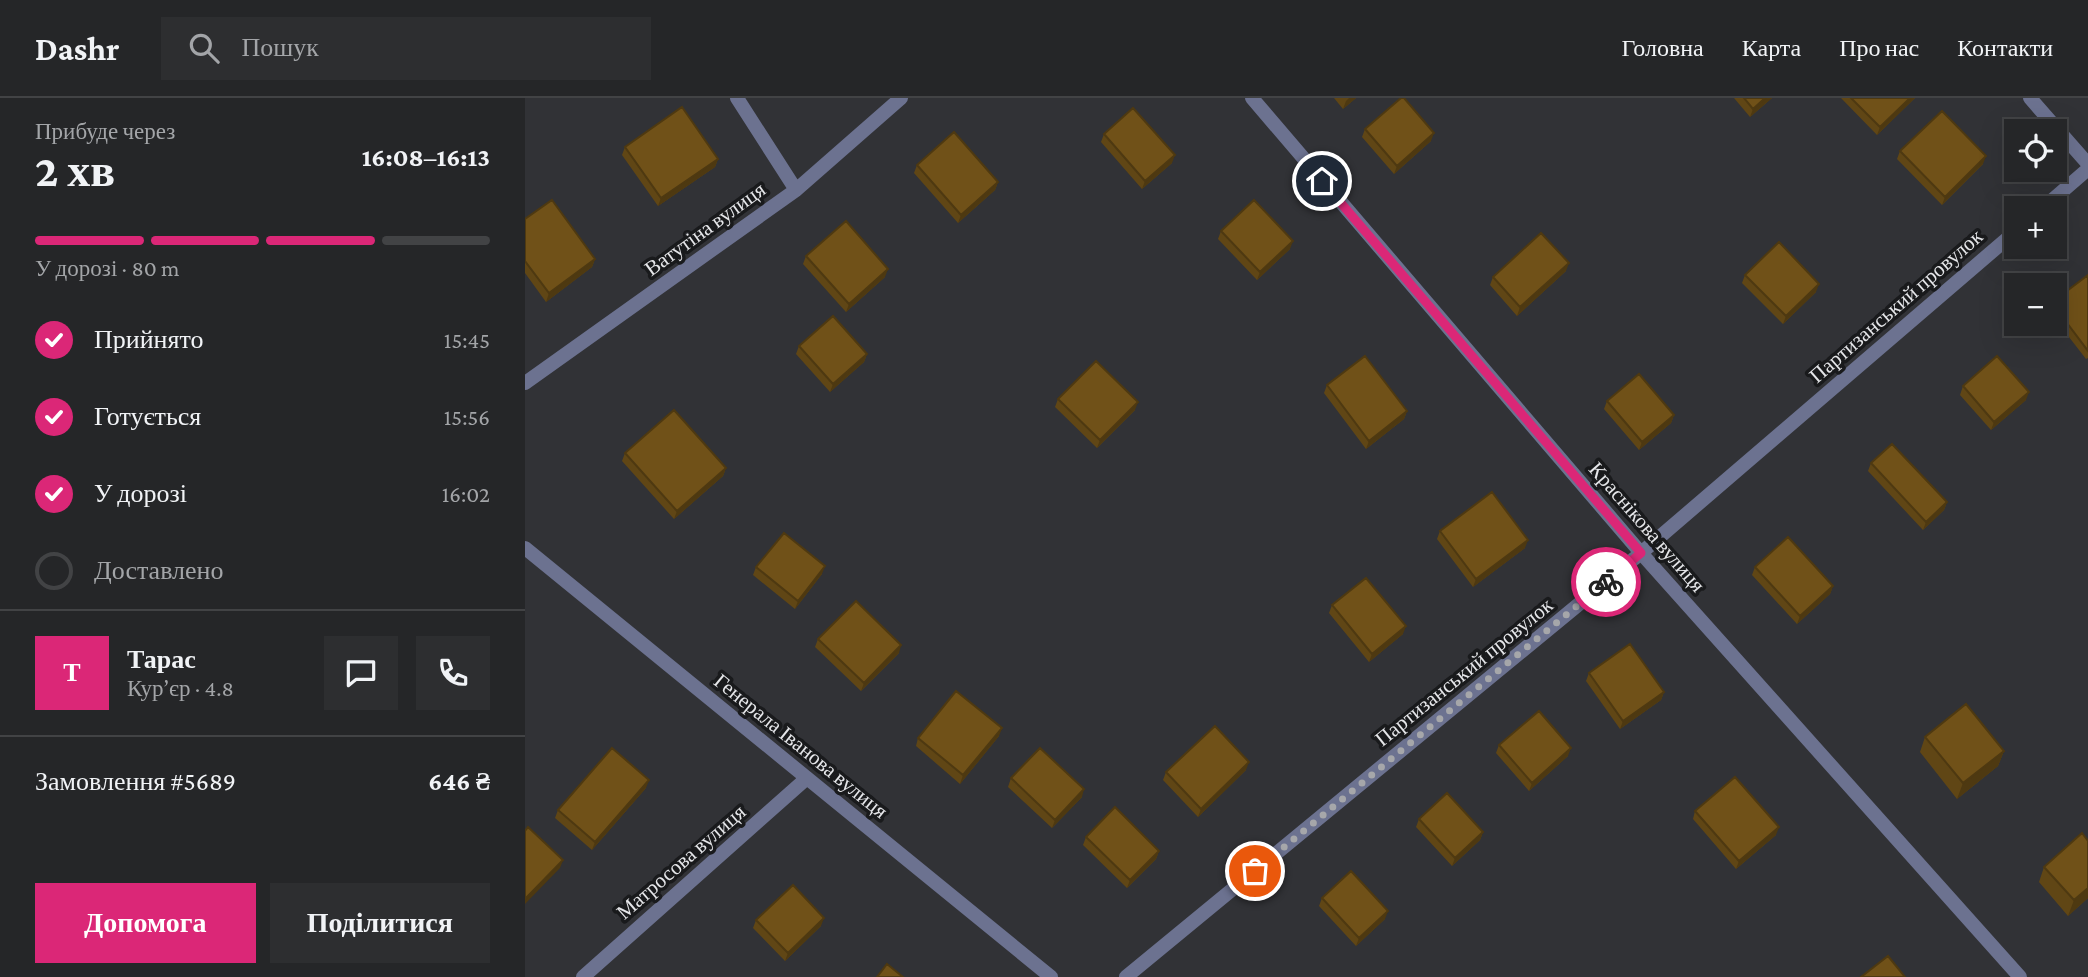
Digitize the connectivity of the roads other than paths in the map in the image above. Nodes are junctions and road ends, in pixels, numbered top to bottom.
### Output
1 (737, 98) edge
2 (901, 98) edge
3 (1252, 98) edge
4 (2029, 98) edge
5 (2088, 167) edge
6 (796, 190) junction
7 (2056, 196) edge
8 (2004, 241) edge
9 (525, 383) edge
10 (525, 548) edge
11 (1641, 553) junction
12 (807, 778) junction
13 (583, 977) edge
14 (1051, 977) edge
15 (1126, 977) edge
16 (2020, 977) edge

1 - 6 street
2 - 6 street, Ватутіна вулиця
3 - 11 street, Краснікова вулиця
4 - 5 street
5 - 7 street
6 - 9 street, Ватутіна вулиця
8 - 11 street, Партизанський провулок
10 - 12 street, Генерала Іванова вулиця
11 - 15 street, Партизанський провулок
11 - 16 street, Краснікова вулиця
12 - 13 street, Матросова вулиця
12 - 14 street, Генерала Іванова вулиця

